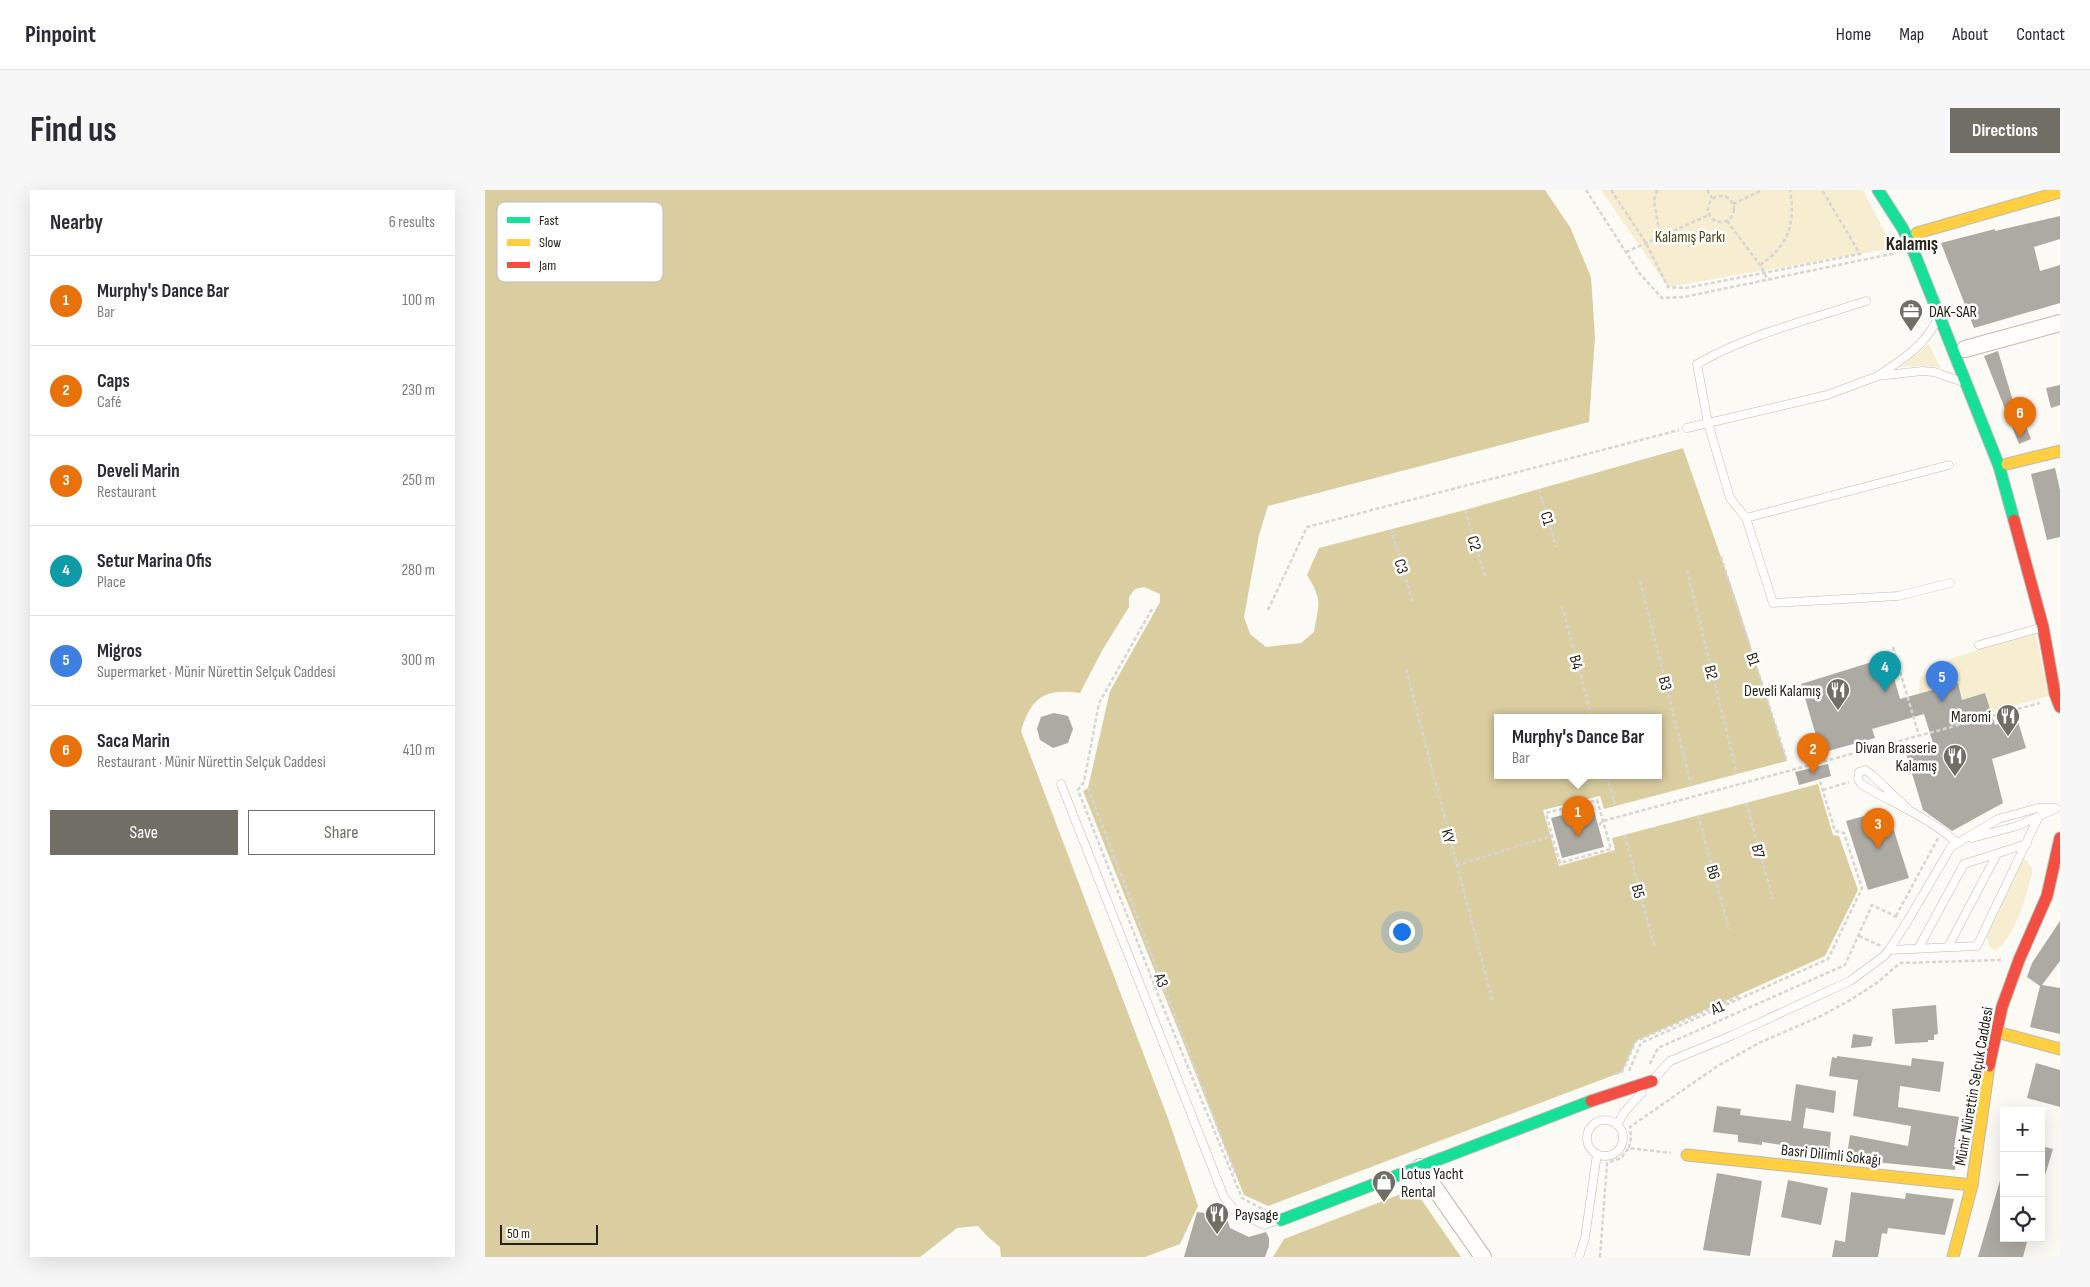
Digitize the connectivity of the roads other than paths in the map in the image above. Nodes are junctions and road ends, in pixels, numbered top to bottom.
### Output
1 (1878, 190) edge
2 (2060, 192) edge
3 (1897, 199) dead end
4 (1917, 233) junction
5 (1866, 301) dead end
6 (1939, 316) junction
7 (2060, 323) edge
8 (1965, 349) junction
9 (1877, 376) junction
10 (1966, 384) junction
11 (1708, 423) junction
12 (1687, 428) road end
13 (2060, 451) edge
14 (2007, 464) junction
15 (1949, 465) dead end
16 (1746, 518) junction
17 (1950, 583) dead end
18 (2043, 627) junction
19 (1979, 645) dead end
20 (2059, 648) dead end
21 (2060, 672) edge
22 (2057, 698) edge
23 (1061, 784) dead end
24 (1907, 808) junction
25 (2058, 808) edge
26 (2038, 818) junction
27 (2060, 838) edge
28 (1960, 841) junction
29 (2027, 844) junction
30 (1997, 854) junction
31 (1919, 947) junction
32 (1949, 947) junction
33 (1889, 950) junction
34 (1997, 1032) junction
35 (2060, 1049) edge
36 (1652, 1081) junction
37 (1617, 1125) junction
38 (1597, 1154) junction
39 (1687, 1155) road end
40 (1420, 1167) junction
41 (1972, 1185) junction
42 (1281, 1220) joint
43 (1483, 1257) edge
44 (1579, 1257) edge
45 (1953, 1257) edge

1 - 6 street
2 - 4 street
3 - 4 street
4 - 8 street
5 - 11 lane
6 - 9 lane
6 - 10 street
7 - 8 street
8 - 14 street
9 - 10 lane
9 - 11 lane
10 - 18 street
11 - 12 lane
11 - 16 lane
13 - 14 street
14 - 20 street
15 - 16 lane
16 - 17 lane
18 - 19 lane
18 - 22 street
21 - 22 street
23 - 42 lane
24 - 24 lane
24 - 28 lane
25 - 26 lane
25 - 28 lane
26 - 28 lane
26 - 29 lane
27 - 34 street, Münir Nürettin Selçuk Caddesi
28 - 33 lane
29 - 30 lane
29 - 32 lane
30 - 31 lane
30 - 32 lane
31 - 32 lane
31 - 33 lane
33 - 36 lane
34 - 35 street
34 - 41 street, Münir Nürettin Selçuk Caddesi
36 - 37 lane
36 - 40 street
37 - 38 lane
37 - 38 lane
38 - 44 lane
39 - 41 street, Basri Dilimli Sokağı
40 - 42 street
40 - 43 street
41 - 45 street, Münir Nürettin Selçuk Caddesi

